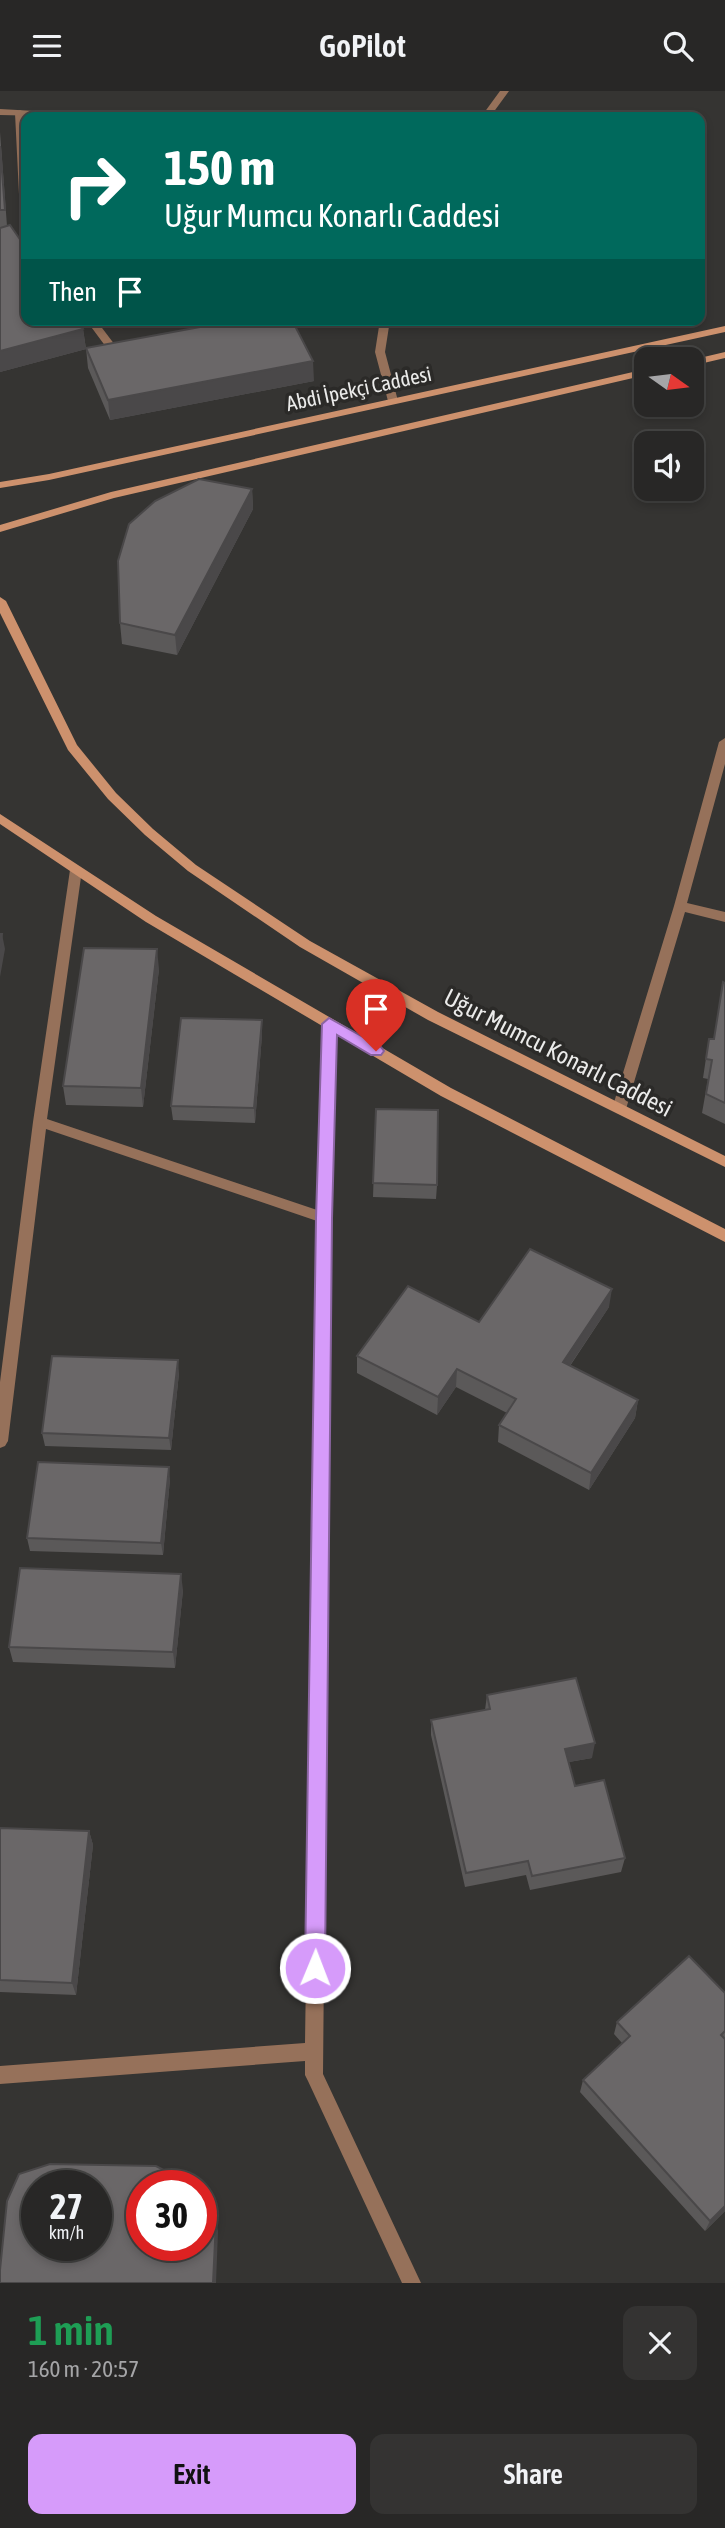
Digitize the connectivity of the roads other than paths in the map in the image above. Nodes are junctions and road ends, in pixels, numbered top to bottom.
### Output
1 (505, 91) edge
2 (0, 112) edge
3 (489, 112) edge
4 (20, 113) joint
5 (21, 133) edge
6 (96, 326) edge
7 (384, 326) edge
8 (725, 329) edge
9 (113, 349) edge
10 (725, 355) edge
11 (704, 360) edge
12 (634, 375) edge
13 (393, 401) junction
14 (0, 485) edge
15 (0, 529) edge
16 (0, 601) edge
17 (725, 742) edge
18 (0, 818) edge
19 (76, 870) junction
20 (680, 907) junction
21 (725, 917) edge
22 (329, 1024) junction
23 (619, 1109) junction
24 (40, 1122) junction
25 (725, 1162) edge
26 (324, 1218) junction
27 (725, 1236) edge
28 (0, 1441) edge
29 (314, 2051) junction
30 (0, 2075) edge
31 (412, 2283) edge

1 - 3 street
2 - 4 street
4 - 5 street
6 - 9 street
7 - 13 street
8 - 13 street, Abdi İpekçi Caddesi
10 - 11 street
12 - 15 street, Abdi İpekçi Caddesi
13 - 14 street, Abdi İpekçi Caddesi
16 - 23 street, Uğur Mumcu Konarlı Caddesi
17 - 20 street
18 - 19 street
19 - 22 street
19 - 24 street
20 - 21 street
20 - 23 street
22 - 26 street
22 - 27 street
23 - 25 street, Uğur Mumcu Konarlı Caddesi
24 - 26 street
24 - 28 street
26 - 29 street
29 - 30 street
29 - 31 street

